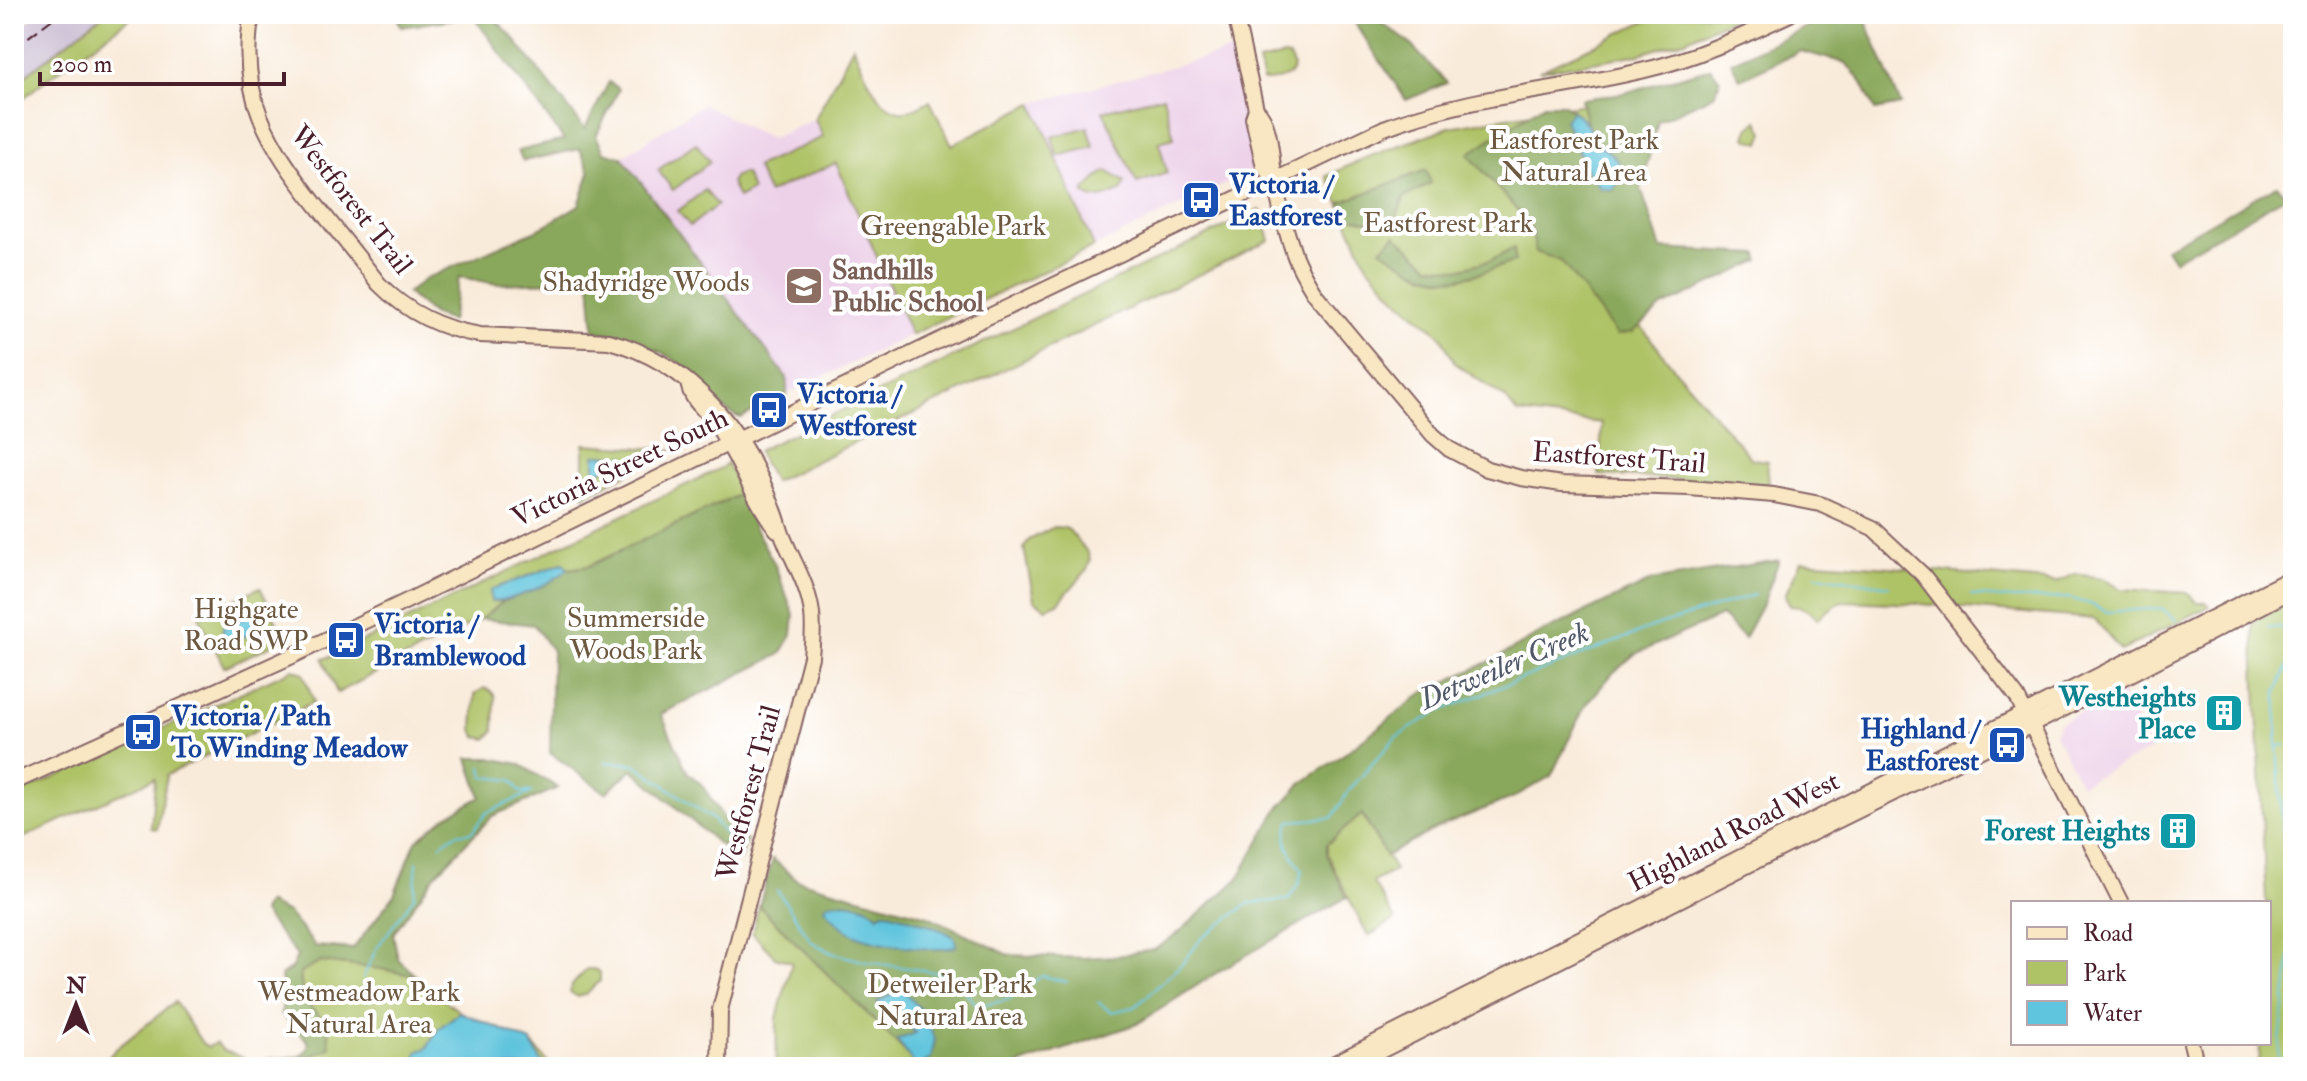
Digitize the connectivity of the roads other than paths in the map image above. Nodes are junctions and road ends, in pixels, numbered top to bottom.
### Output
1 (252, 14) edge
2 (1235, 14) edge
3 (1790, 14) edge
4 (1274, 179) junction
5 (734, 440) junction
6 (2293, 577) edge
7 (2293, 590) edge
8 (2028, 719) junction
9 (14, 782) edge
10 (2120, 901) edge
11 (2192, 1045) edge
12 (719, 1067) edge
13 (1327, 1067) edge
14 (1349, 1067) edge
15 (2197, 1067) edge

1 - 5 main road, Westforest Trail
2 - 4 main road
3 - 4 main road, Victoria Street South
4 - 5 main road, Victoria Street South
4 - 8 main road, Eastforest Trail
5 - 9 main road, Victoria Street South
5 - 12 main road, Westforest Trail
6 - 8 main road, Highland Road West
7 - 8 main road, Highland Road West
8 - 10 main road, Eastforest Trail
8 - 13 main road, Highland Road West
8 - 14 main road, Highland Road West
11 - 15 main road

